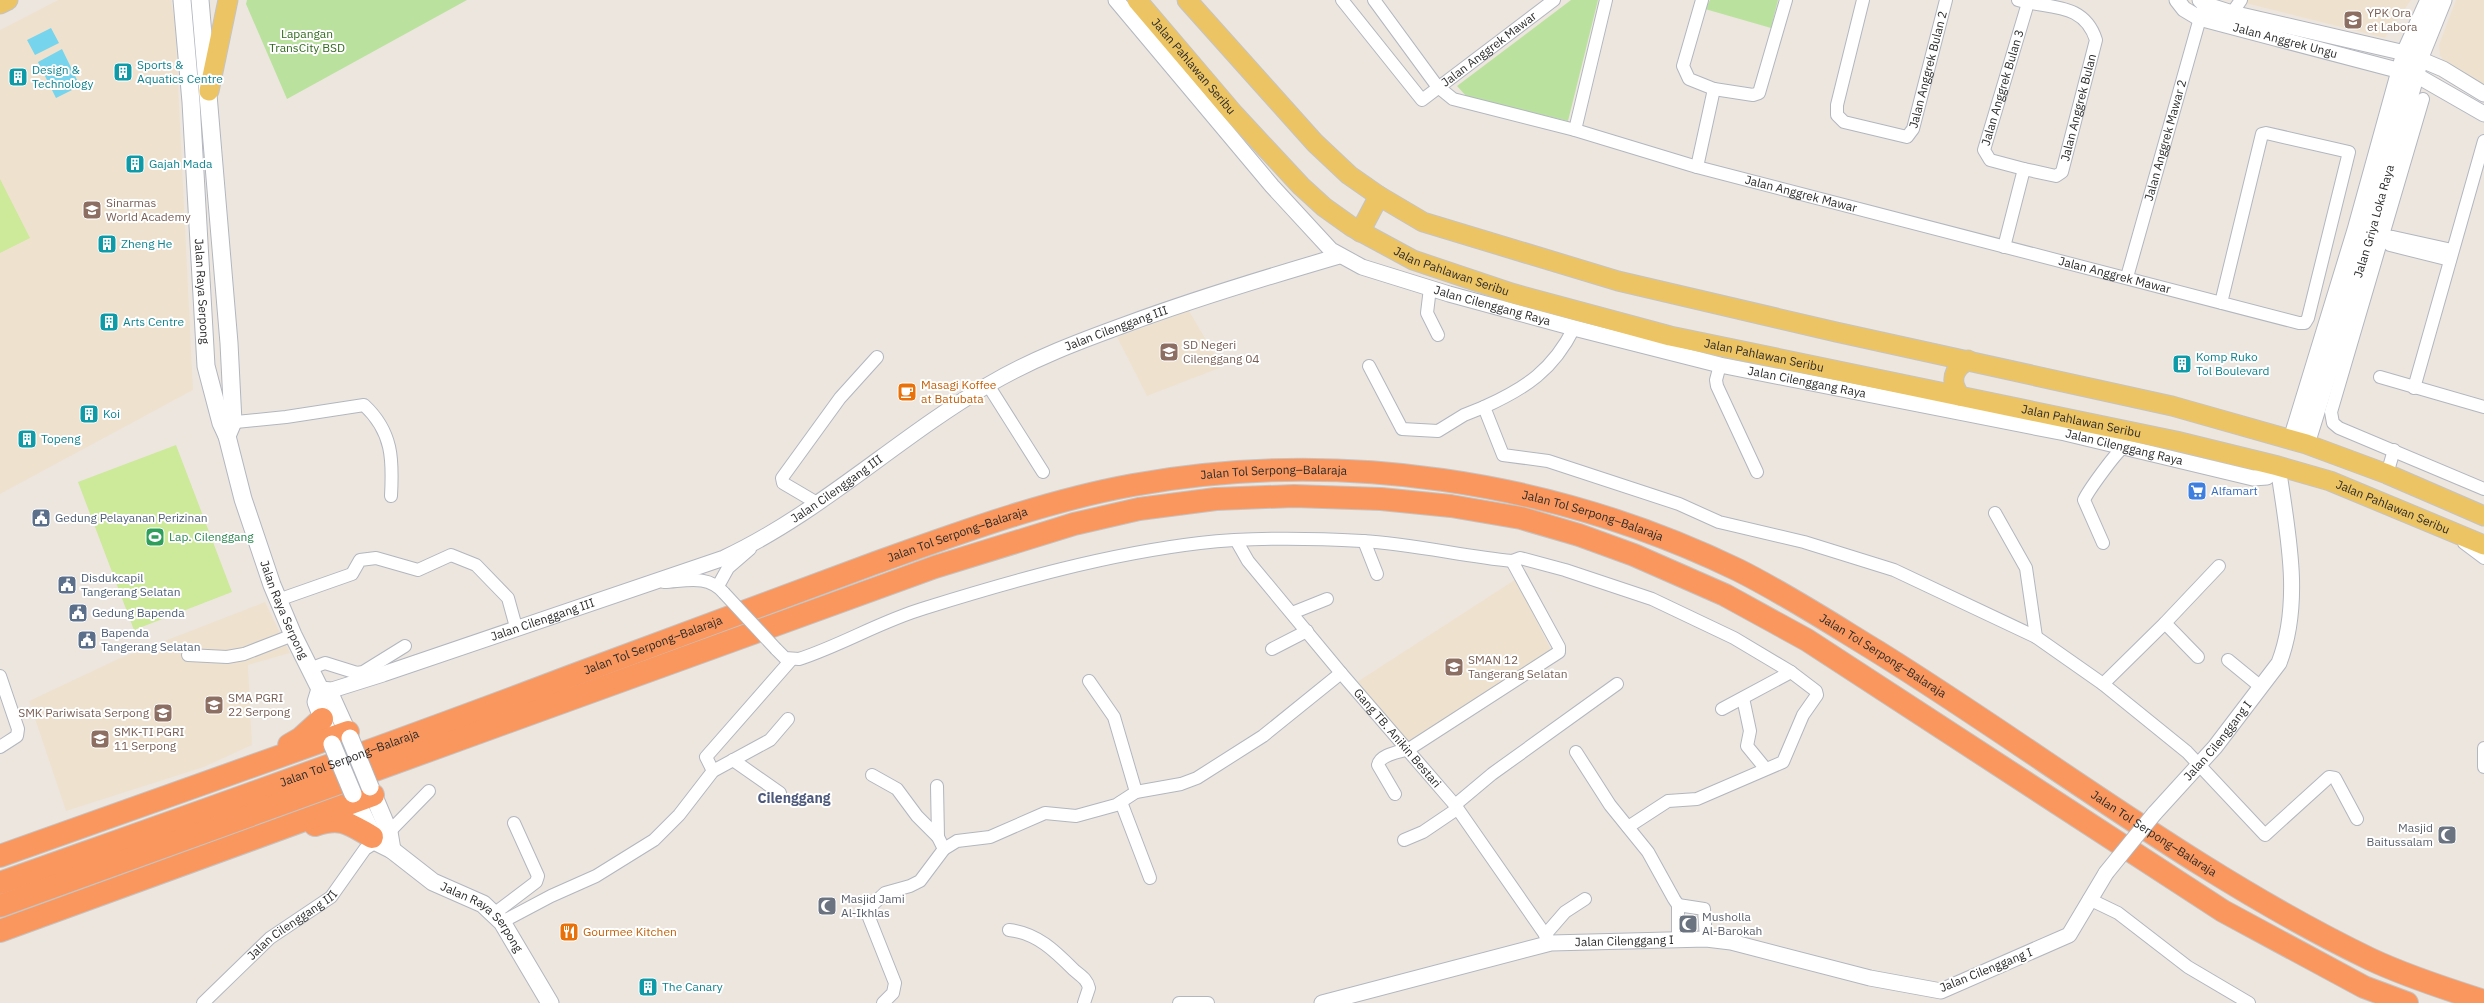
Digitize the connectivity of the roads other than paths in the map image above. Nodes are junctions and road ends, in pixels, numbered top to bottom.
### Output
1 (8, 0) edge
2 (182, 0) edge
3 (200, 0) edge
4 (228, 0) edge
5 (1116, 0) edge
6 (1137, 0) edge
7 (1187, 0) edge
8 (1342, 0) edge
9 (1374, 0) edge
10 (1554, 0) edge
11 (1606, 0) edge
12 (1702, 0) edge
13 (1786, 0) edge
14 (1863, 0) edge
15 (1946, 0) edge
16 (2177, 0) edge
17 (2241, 0) edge
18 (2429, 0) edge
19 (2443, 0) edge
20 (2023, 1) edge
21 (0, 4) edge
22 (2201, 7) edge
23 (2232, 13) junction
24 (2412, 56) junction
25 (2408, 72) junction
26 (1437, 86) junction
27 (1714, 89) junction
28 (209, 91) junction
29 (2484, 94) edge
30 (2423, 99) dead end
31 (2484, 114) edge
32 (1575, 130) junction
33 (2484, 141) edge
34 (1697, 167) junction
35 (2024, 169) junction
36 (1379, 196) junction
37 (1360, 232) junction
38 (2369, 234) junction
39 (2004, 247) junction
40 (2451, 255) junction
41 (1339, 256) junction
42 (2127, 277) junction
43 (1430, 288) junction
44 (2221, 303) junction
45 (1574, 328) junction
46 (1438, 335) dead end
47 (877, 357) dead end
48 (1968, 360) junction
49 (1720, 365) junction
50 (206, 366) junction
51 (230, 366) junction
52 (1369, 366) dead end
53 (2380, 377) dead end
54 (988, 385) junction
55 (2414, 388) junction
56 (1960, 396) junction
57 (1484, 407) junction
58 (2484, 407) edge
59 (227, 427) junction
60 (2299, 442) junction
61 (2124, 447) junction
62 (2394, 450) junction
63 (2278, 466) junction
64 (1043, 472) dead end
65 (1757, 472) dead end
66 (2387, 474) junction
67 (2484, 489) edge
68 (391, 496) dead end
69 (817, 503) junction
70 (1995, 513) dead end
71 (2484, 516) edge
72 (2443, 527) junction
73 (762, 539) junction
74 (1236, 540) junction
75 (1364, 541) junction
76 (2103, 543) dead end
77 (2484, 546) edge
78 (2484, 558) edge
79 (1512, 561) junction
80 (2219, 566) dead end
81 (1378, 574) dead end
82 (656, 582) junction
83 (721, 590) junction
84 (1327, 599) dead end
85 (278, 600) junction
86 (1292, 613) junction
87 (2165, 624) junction
88 (516, 627) junction
89 (1307, 631) junction
90 (292, 635) junction
91 (2036, 638) junction
92 (405, 646) dead end
93 (1272, 649) dead end
94 (188, 656) dead end
95 (2198, 657) dead end
96 (791, 660) junction
97 (2228, 660) dead end
98 (309, 669) junction
99 (1791, 672) junction
100 (1341, 673) junction
101 (0, 676) edge
102 (1089, 681) dead end
103 (1617, 684) dead end
104 (2103, 684) junction
105 (2261, 687) junction
106 (320, 689) junction
107 (1743, 698) junction
108 (1722, 709) dead end
109 (788, 719) dead end
110 (336, 734) junction
111 (0, 747) edge
112 (2484, 748) edge
113 (1409, 749) junction
114 (1576, 752) dead end
115 (733, 760) junction
116 (2200, 763) junction
117 (2484, 767) edge
118 (1765, 768) junction
119 (713, 771) junction
120 (872, 775) dead end
121 (937, 786) dead end
122 (429, 791) dead end
123 (1136, 792) junction
124 (780, 793) dead end
125 (363, 794) junction
126 (1395, 794) dead end
127 (1121, 802) junction
128 (1456, 807) junction
129 (2357, 819) dead end
130 (514, 822) dead end
131 (1628, 827) junction
132 (379, 837) junction
133 (938, 837) junction
134 (1404, 840) dead end
135 (243, 842) junction
136 (944, 849) junction
137 (0, 856) edge
138 (1150, 878) dead end
139 (0, 883) edge
140 (1585, 898) dead end
141 (2089, 899) junction
142 (1678, 905) junction
143 (0, 906) edge
144 (498, 917) junction
145 (1010, 930) dead end
146 (0, 931) edge
147 (1548, 939) junction
148 (1706, 939) junction
149 (1678, 940) junction
150 (2484, 1001) edge
151 (203, 1003) edge
152 (550, 1003) edge
153 (883, 1003) edge
154 (1084, 1003) edge
155 (1179, 1003) edge
156 (1208, 1003) edge
157 (1322, 1003) edge
158 (2250, 1003) edge
159 (2407, 1003) edge

1 - 21 main road
2 - 50 main road, Jalan Raya Serpong
3 - 28 main road, Jalan Raya Serpong
4 - 28 main road
5 - 41 street
6 - 37 main road, Jalan Pahlawan Seribu
7 - 36 main road
8 - 26 street
9 - 26 street
10 - 26 street, Jalan Anggrek Mawar
11 - 32 street
12 - 27 street
13 - 27 street
14 - 15 street, Jalan Anggrek Bulan 2
16 - 22 street, Jalan Anggrek Ungu
17 - 23 street
18 - 24 main road, Jalan Griya Loka Raya
19 - 24 main road, Jalan Griya Loka Raya
20 - 35 street, Jalan Anggrek Bulan 3
20 - 35 street, Jalan Anggrek Bulan
22 - 23 street, Jalan Anggrek Ungu
22 - 25 street, Jalan Anggrek Ungu
22 - 42 street, Jalan Anggrek Mawar 2
23 - 24 street, Jalan Anggrek Ungu
24 - 25 main road, Jalan Griya Loka Raya
24 - 29 street, Jalan Anggrek Ungu
25 - 31 street, Jalan Anggrek Ungu
25 - 38 main road, Jalan Griya Loka Raya
26 - 32 street, Jalan Anggrek Mawar
27 - 34 street
28 - 51 main road, Jalan Raya Serpong
30 - 38 street
32 - 34 street, Jalan Anggrek Mawar
33 - 40 street
34 - 39 street, Jalan Anggrek Mawar
35 - 39 street
36 - 37 main road
36 - 48 main road
37 - 56 main road, Jalan Pahlawan Seribu
38 - 40 street
38 - 60 main road, Jalan Griya Loka Raya
38 - 62 street
39 - 42 street, Jalan Anggrek Mawar
40 - 55 street
41 - 43 street, Jalan Cilenggang Raya
41 - 54 street, Jalan Cilenggang III
42 - 44 street, Jalan Anggrek Mawar
43 - 45 street, Jalan Cilenggang Raya
43 - 46 street
44 - 44 street, Jalan Anggrek Mawar
45 - 49 street, Jalan Cilenggang Raya
45 - 57 street
47 - 69 street
48 - 56 main road
48 - 60 main road
49 - 61 street, Jalan Cilenggang Raya
49 - 65 street
50 - 51 main road
50 - 59 main road, Jalan Raya Serpong
51 - 59 main road, Jalan Raya Serpong
52 - 57 street
53 - 55 street
54 - 64 street
54 - 69 street, Jalan Cilenggang III
55 - 58 street
56 - 63 main road, Jalan Pahlawan Seribu
57 - 91 street
59 - 68 street
59 - 85 main road, Jalan Raya Serpong
60 - 66 main road
61 - 63 street, Jalan Cilenggang Raya
61 - 76 street
62 - 66 street
62 - 67 street
63 - 72 main road, Jalan Pahlawan Seribu
63 - 105 street, Jalan Cilenggang I
66 - 71 main road
69 - 73 street, Jalan Cilenggang III
70 - 91 street
72 - 77 main road, Jalan Pahlawan Seribu
72 - 78 street
73 - 82 street, Jalan Cilenggang III
73 - 83 street
74 - 75 street
74 - 86 street, Gang TB. Anikin Bestari
74 - 96 street
75 - 79 street
75 - 81 street
79 - 99 street
79 - 113 street
80 - 87 street
82 - 83 street
82 - 88 street, Jalan Cilenggang III
83 - 96 street, bridge
84 - 86 street
85 - 88 street
85 - 90 main road, Jalan Raya Serpong
86 - 89 street, Gang TB. Anikin Bestari
87 - 95 street
87 - 104 street
88 - 106 street, Jalan Cilenggang III
89 - 93 street
89 - 100 street, Gang TB. Anikin Bestari
90 - 94 street
90 - 98 main road, Jalan Raya Serpong
91 - 104 street
92 - 98 street
96 - 119 street
97 - 105 street
98 - 106 main road, Jalan Raya Serpong
99 - 107 street
99 - 118 street
100 - 113 street, Gang TB. Anikin Bestari
100 - 123 street
101 - 111 street
102 - 123 street
103 - 128 street
104 - 116 street
105 - 116 street, Jalan Cilenggang I
106 - 110 main road, Jalan Raya Serpong
106 - 110 main road, Jalan Raya Serpong
107 - 108 street
107 - 118 street
109 - 115 street
110 - 125 main road, Jalan Raya Serpong, bridge
110 - 137 highway
112 - 117 street
113 - 126 street
113 - 128 street, Gang TB. Anikin Bestari
114 - 131 street
115 - 119 street
115 - 124 street
116 - 129 street
116 - 141 street, Jalan Cilenggang I, bridge
118 - 131 street
119 - 144 street
120 - 133 street
121 - 133 street
122 - 132 street, Jalan Cilenggang III
123 - 127 street
125 - 132 main road, Jalan Raya Serpong
125 - 135 highway
127 - 136 street
127 - 138 street
128 - 134 street
128 - 147 street, Gang TB. Anikin Bestari
130 - 144 street
131 - 142 street
132 - 135 highway
132 - 144 main road, Jalan Raya Serpong
132 - 151 street, Jalan Cilenggang III
133 - 136 street
135 - 146 highway
136 - 153 street
139 - 150 highway, Jalan Tol Serpong–Balaraja
140 - 147 street
141 - 148 street, Jalan Cilenggang I
141 - 158 street
142 - 148 street
142 - 149 street
143 - 159 highway, Jalan Tol Serpong–Balaraja
144 - 152 main road, Jalan Raya Serpong
145 - 154 street
147 - 149 street, Jalan Cilenggang I
147 - 157 street, Jalan Cilenggang I
148 - 149 street, Jalan Cilenggang I
155 - 156 street

